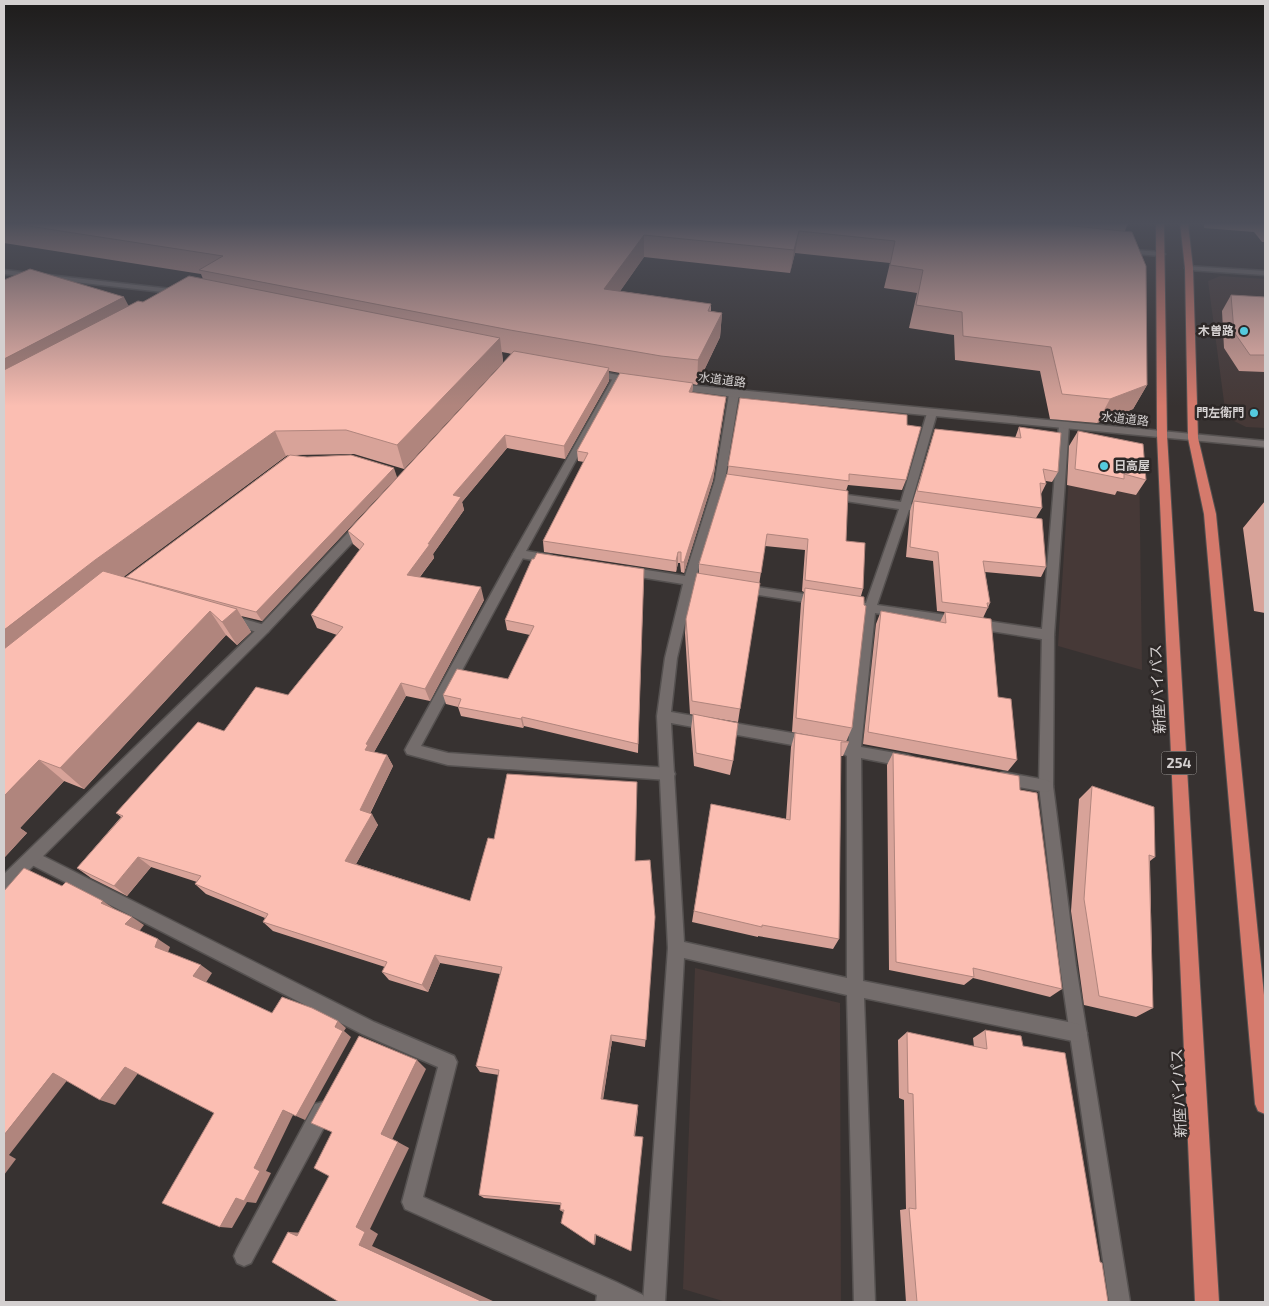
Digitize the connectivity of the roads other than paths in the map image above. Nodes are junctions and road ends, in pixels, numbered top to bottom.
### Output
1 (113, 284) edge
2 (1161, 284) edge
3 (1189, 284) edge
4 (170, 304) edge
5 (579, 371) edge
6 (618, 378) junction
7 (643, 382) edge
8 (669, 386) edge
9 (734, 394) junction
10 (932, 413) junction
11 (1064, 426) junction
12 (1162, 435) junction
13 (1193, 438) junction
14 (1265, 444) edge
15 (817, 494) edge
16 (905, 506) junction
17 (924, 509) edge
18 (368, 518) edge
19 (518, 554) junction
20 (566, 562) edge
21 (613, 569) edge
22 (689, 581) junction
23 (870, 608) junction
24 (219, 616) edge
25 (264, 629) junction
26 (1048, 636) junction
27 (664, 716) junction
28 (854, 751) junction
29 (921, 763) edge
30 (668, 774) junction
31 (988, 776) edge
32 (1046, 786) junction
33 (33, 858) junction
34 (4, 884) edge
35 (676, 948) junction
36 (855, 988) junction
37 (368, 1028) junction
38 (1078, 1033) junction
39 (358, 1046) edge
40 (329, 1098) edge
41 (1265, 1104) edge
42 (244, 1256) dead end
43 (607, 1296) edge
44 (636, 1302) edge
45 (654, 1302) edge
46 (865, 1302) edge
47 (1120, 1302) edge
48 (1207, 1302) edge

1 - 4 street
2 - 12 highway, 新座バイパス / 254
3 - 13 highway
5 - 6 street
6 - 7 street
6 - 19 street
8 - 9 street, 水道道路
9 - 10 street, 水道道路
9 - 22 street
10 - 11 street, 水道道路
10 - 16 street
11 - 12 street, 水道道路
11 - 26 street
12 - 13 street, 水道道路
12 - 48 highway, 新座バイパス / 254
13 - 14 street, 水道道路
13 - 41 highway
15 - 16 street
16 - 17 street
16 - 23 street
18 - 25 street
19 - 20 street
19 - 30 street
21 - 22 street
22 - 23 street
22 - 27 street
23 - 26 street
23 - 28 street
24 - 25 street
25 - 33 street
26 - 32 street
27 - 28 street
27 - 30 street
28 - 29 street
28 - 36 street
30 - 35 street
31 - 32 street
32 - 38 street
33 - 34 street
33 - 37 street
35 - 36 street
35 - 45 street
36 - 38 street
36 - 46 street
37 - 39 street
37 - 43 street
38 - 47 street
40 - 42 street
43 - 44 street

